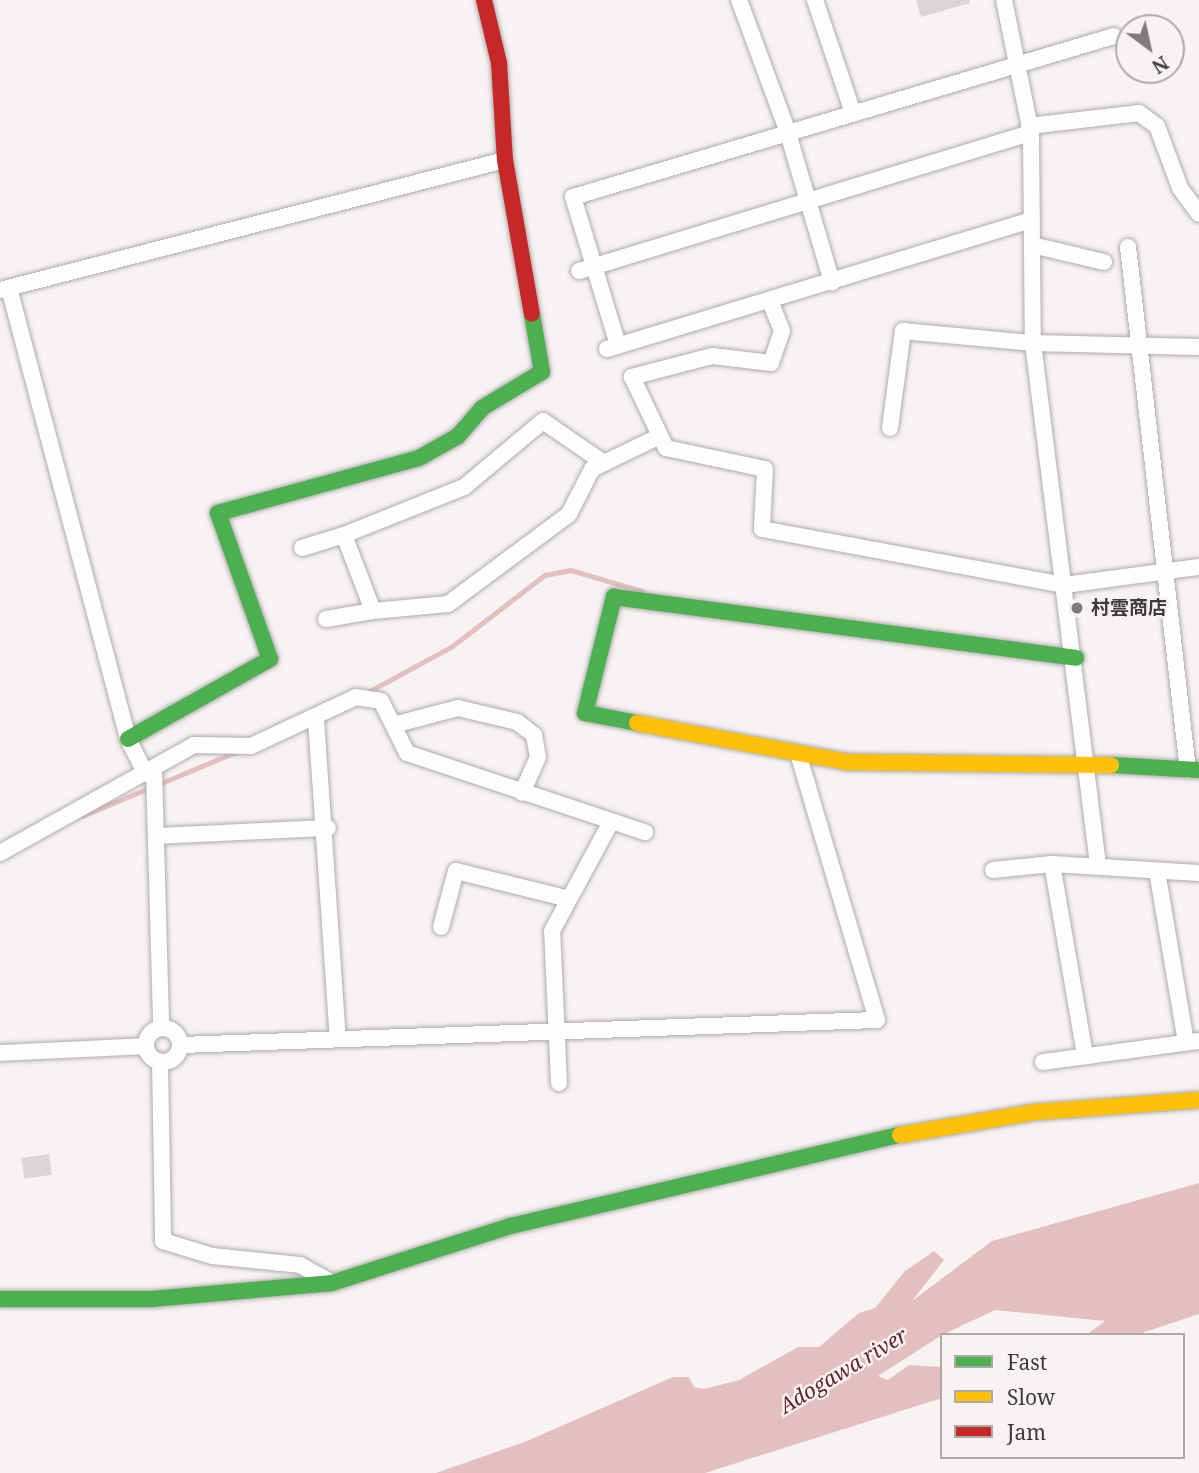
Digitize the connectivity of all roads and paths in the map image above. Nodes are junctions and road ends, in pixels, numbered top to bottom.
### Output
1 (484, 0) edge
2 (739, 0) edge
3 (815, 0) edge
4 (1004, 0) edge
5 (1114, 36) dead end
6 (1017, 64) junction
7 (852, 110) junction
8 (787, 130) junction
9 (1030, 130) junction
10 (505, 160) junction
11 (808, 202) junction
12 (1199, 214) edge
13 (1032, 220) junction
14 (1032, 245) junction
15 (1128, 247) dead end
16 (1104, 262) dead end
17 (585, 269) junction
18 (832, 282) junction
19 (4, 289) edge
20 (770, 301) junction
21 (1033, 343) junction
22 (1140, 346) junction
23 (1199, 346) edge
24 (890, 428) dead end
25 (660, 436) junction
26 (604, 463) junction
27 (344, 535) junction
28 (302, 548) dead end
29 (1199, 566) edge
30 (1169, 571) junction
31 (1065, 585) junction
32 (373, 611) junction
33 (326, 619) dead end
34 (1076, 658) junction
35 (316, 719) junction
36 (397, 724) junction
37 (128, 739) junction
38 (798, 753) junction
39 (1085, 762) junction
40 (1193, 770) edge
41 (150, 772) junction
42 (522, 793) junction
43 (611, 822) junction
44 (328, 828) junction
45 (645, 832) dead end
46 (156, 836) junction
47 (0, 853) edge
48 (1052, 864) junction
49 (1098, 866) junction
50 (993, 870) dead end
51 (1157, 871) junction
52 (1199, 873) edge
53 (569, 899) junction
54 (441, 927) dead end
55 (161, 1028) junction
56 (552, 1029) junction
57 (338, 1038) junction
58 (1192, 1042) edge
59 (181, 1045) junction
60 (146, 1046) junction
61 (0, 1054) edge
62 (1085, 1056) junction
63 (160, 1062) junction
64 (1043, 1062) dead end
65 (559, 1083) dead end
66 (1199, 1100) edge
67 (332, 1283) junction
68 (0, 1299) edge

1 - 10 street
2 - 8 street
3 - 7 street
4 - 6 street
5 - 6 street
6 - 7 street
6 - 9 street
7 - 8 street
8 - 11 street
8 - 17 street
9 - 11 street
9 - 12 street
9 - 13 street
10 - 19 street
10 - 37 street
11 - 17 street
11 - 18 street
13 - 14 street
13 - 18 street
14 - 16 street
14 - 21 street
15 - 22 street
17 - 20 street
18 - 20 street
19 - 37 street
20 - 25 street
21 - 22 street
21 - 24 street
21 - 31 street
22 - 23 street
22 - 30 street
25 - 26 street
25 - 31 street
26 - 27 street
26 - 32 street
27 - 28 street
27 - 32 street
29 - 30 street
30 - 31 street
30 - 40 street
31 - 34 street
32 - 33 street
34 - 38 street
34 - 39 street
35 - 36 street
35 - 41 street
35 - 44 street
36 - 42 street
36 - 42 street
37 - 41 street
38 - 39 street
38 - 56 street
39 - 40 street
39 - 49 street
41 - 46 street
41 - 47 street
42 - 43 street
43 - 45 street
43 - 53 street
44 - 46 street
44 - 57 street
46 - 55 street
48 - 49 street
48 - 50 street
48 - 62 street
49 - 51 street
51 - 52 street
51 - 58 street
53 - 54 street
53 - 56 street
55 - 59 street
55 - 60 street
56 - 57 street
56 - 65 street
57 - 59 street
58 - 62 street
59 - 63 street
60 - 61 street
60 - 63 street
62 - 64 street
63 - 67 street
66 - 67 street
67 - 68 street

